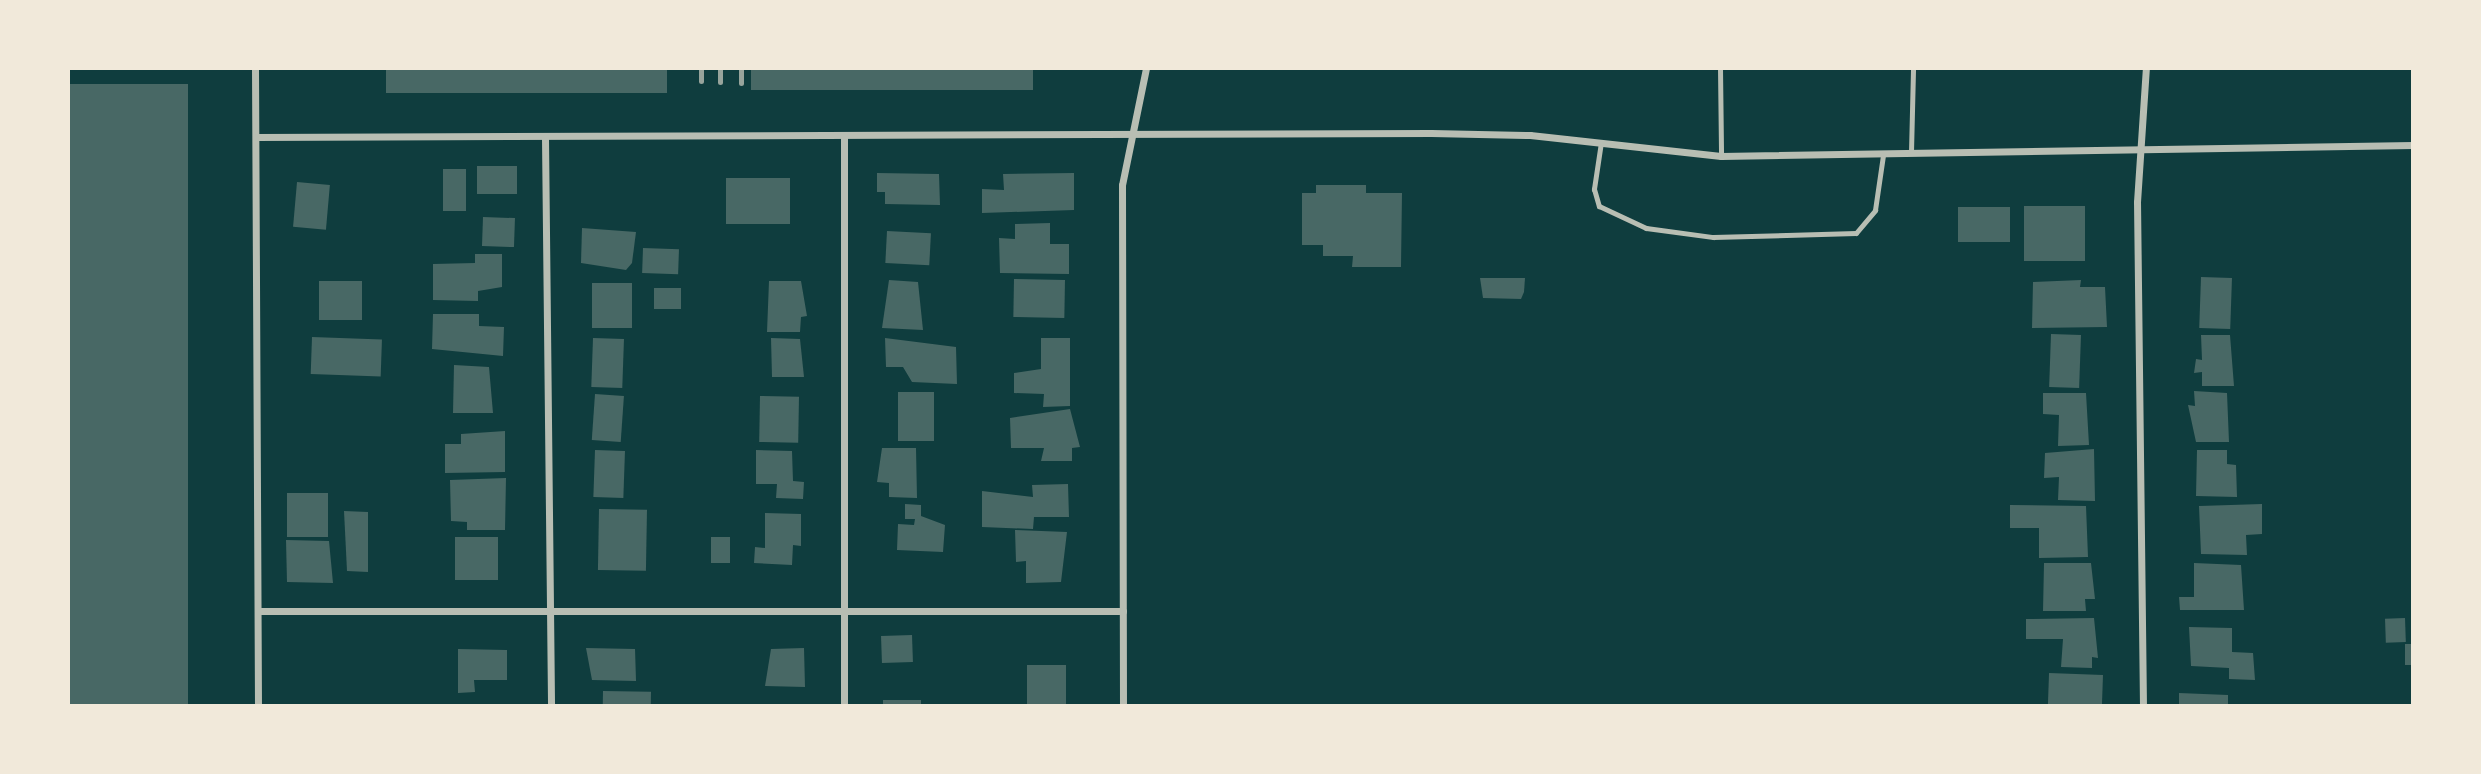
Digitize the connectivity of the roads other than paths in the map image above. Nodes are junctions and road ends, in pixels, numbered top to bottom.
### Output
1 (255, 68) edge
2 (1146, 68) edge
3 (1720, 68) edge
4 (1913, 68) edge
5 (2146, 68) edge
6 (1134, 130) junction
7 (256, 137) junction
8 (844, 137) junction
9 (545, 138) junction
10 (1601, 142) junction
11 (2413, 145) edge
12 (2138, 148) junction
13 (1911, 152) junction
14 (1883, 155) junction
15 (1721, 156) junction
16 (843, 610) junction
17 (258, 611) junction
18 (550, 611) junction
19 (1123, 611) junction
20 (258, 706) edge
21 (551, 706) edge
22 (844, 706) edge
23 (1123, 706) edge
24 (2143, 706) edge

1 - 7 street
2 - 6 street
3 - 15 lane
4 - 13 lane
5 - 12 street
6 - 8 street
6 - 10 street
6 - 19 street
7 - 9 street
7 - 17 street
8 - 9 street
8 - 16 street
9 - 18 street
10 - 14 lane
10 - 15 street
11 - 12 street
12 - 13 street
12 - 24 street
13 - 14 street
14 - 15 street
16 - 18 street
16 - 19 street
16 - 22 street
17 - 18 street
17 - 20 street
18 - 21 street
19 - 23 street

